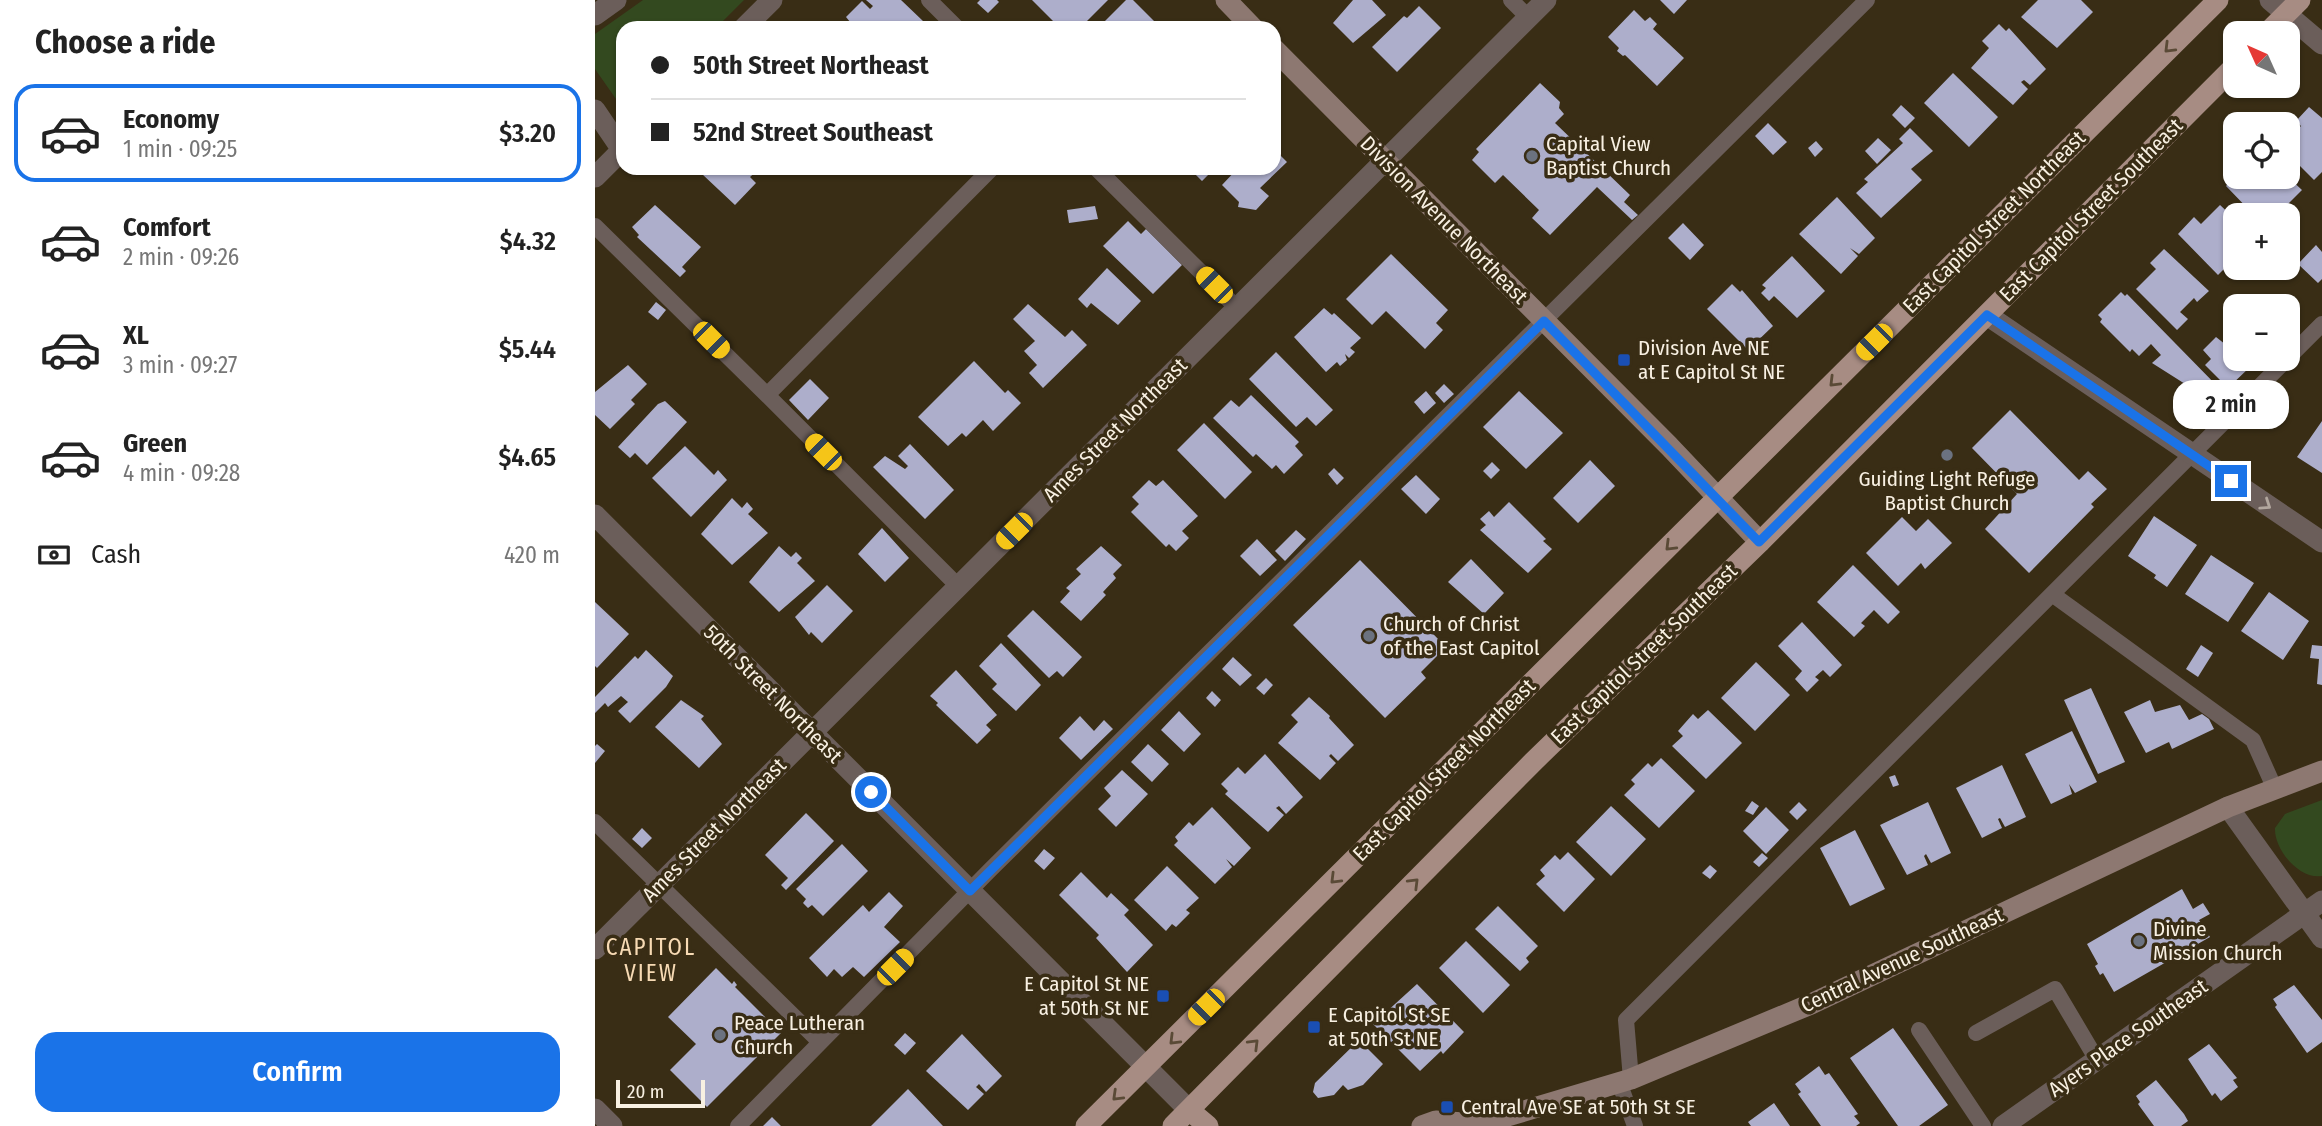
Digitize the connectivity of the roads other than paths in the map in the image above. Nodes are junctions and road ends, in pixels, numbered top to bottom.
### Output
1 (616, 0) edge
2 (772, 0) edge
3 (929, 0) edge
4 (1226, 0) edge
5 (1511, 0) edge
6 (1546, 0) edge
7 (1867, 0) edge
8 (2218, 0) edge
9 (2285, 5) edge
10 (595, 15) edge
11 (1528, 17) junction
12 (751, 21) edge
13 (950, 21) edge
14 (1247, 21) edge
15 (2275, 21) edge
16 (2322, 44) edge
17 (1281, 56) edge
18 (2223, 78) edge
19 (595, 110) edge
20 (616, 139) edge
21 (616, 156) edge
22 (1385, 160) junction
23 (985, 175) edge
24 (1103, 175) edge
25 (595, 177) edge
26 (595, 226) edge
27 (1237, 308) junction
28 (1987, 315) junction
29 (1544, 321) junction
30 (2322, 324) edge
31 (767, 395) junction
32 (2192, 455) junction
33 (1718, 498) junction
34 (595, 515) edge
35 (1759, 542) junction
36 (2322, 542) edge
37 (958, 586) junction
38 (2052, 594) junction
39 (811, 733) junction
40 (2322, 771) edge
41 (2274, 787) junction
42 (2228, 807) junction
43 (595, 822) edge
44 (659, 884) junction
45 (970, 891) junction
46 (2313, 908) edge
47 (2322, 938) edge
48 (595, 949) edge
49 (1919, 1030) dead end
50 (1976, 1033) dead end
51 (820, 1042) junction
52 (2097, 1060) junction
53 (1147, 1066) junction
54 (1625, 1080) junction
55 (595, 1109) edge
56 (1189, 1110) junction
57 (1475, 1125) edge
58 (612, 1126) edge
59 (738, 1126) edge
60 (1086, 1126) edge
61 (1173, 1126) edge
62 (1208, 1126) edge
63 (1422, 1126) edge
64 (1635, 1126) edge
65 (1983, 1126) edge
66 (2003, 1126) edge

1 - 10 street
2 - 12 street
3 - 13 lane
4 - 14 main road
5 - 11 lane
6 - 11 street, Ames Street Northeast
7 - 29 lane
8 -> 33 main road, East Capitol Street Northeast
9 - 15 main road
9 - 16 street
11 - 22 street, Ames Street Northeast
17 - 22 main road, Division Avenue Northeast
18 - 28 main road, East Capitol Street Southeast
19 - 20 street
21 - 25 street
22 - 27 street, Ames Street Northeast
22 - 29 main road, Division Avenue Northeast
23 - 31 lane
24 - 27 lane
26 - 31 lane
27 - 37 street, Ames Street Northeast
28 - 32 street
28 - 35 main road, East Capitol Street Southeast
29 - 33 main road, Division Avenue Northeast
29 - 45 lane
30 - 32 lane
31 - 37 lane
32 -> 36 street
32 - 38 lane
33 - 35 main road, Division Avenue Northeast
33 -> 53 main road, East Capitol Street Northeast
34 - 39 street, 50th Street Northeast
56 -> 35 main road, East Capitol Street Southeast
37 - 39 street, Ames Street Northeast
38 - 41 lane
38 - 54 lane
39 - 44 street, Ames Street Northeast
39 - 45 street, 50th Street Northeast
40 - 41 main road, Central Avenue Southeast
41 - 42 main road, Central Avenue Southeast
42 - 46 street
42 - 54 main road, Central Avenue Southeast
43 - 44 lane
44 - 48 street, Ames Street Northeast
44 - 51 lane
45 - 51 lane
45 - 53 street, 50th Street Northeast
46 - 47 street
46 - 52 street, Ayers Place Southeast
49 - 65 lane
50 - 52 lane
51 - 59 lane
52 - 66 street, Ayers Place Southeast
53 - 56 street, 50th Street Northeast
53 -> 60 main road, East Capitol Street Northeast
54 - 57 main road, Central Avenue Southeast
54 - 64 lane
55 - 58 street
56 - 61 main road, East Capitol Street Southeast
56 - 62 main road
57 - 63 main road

